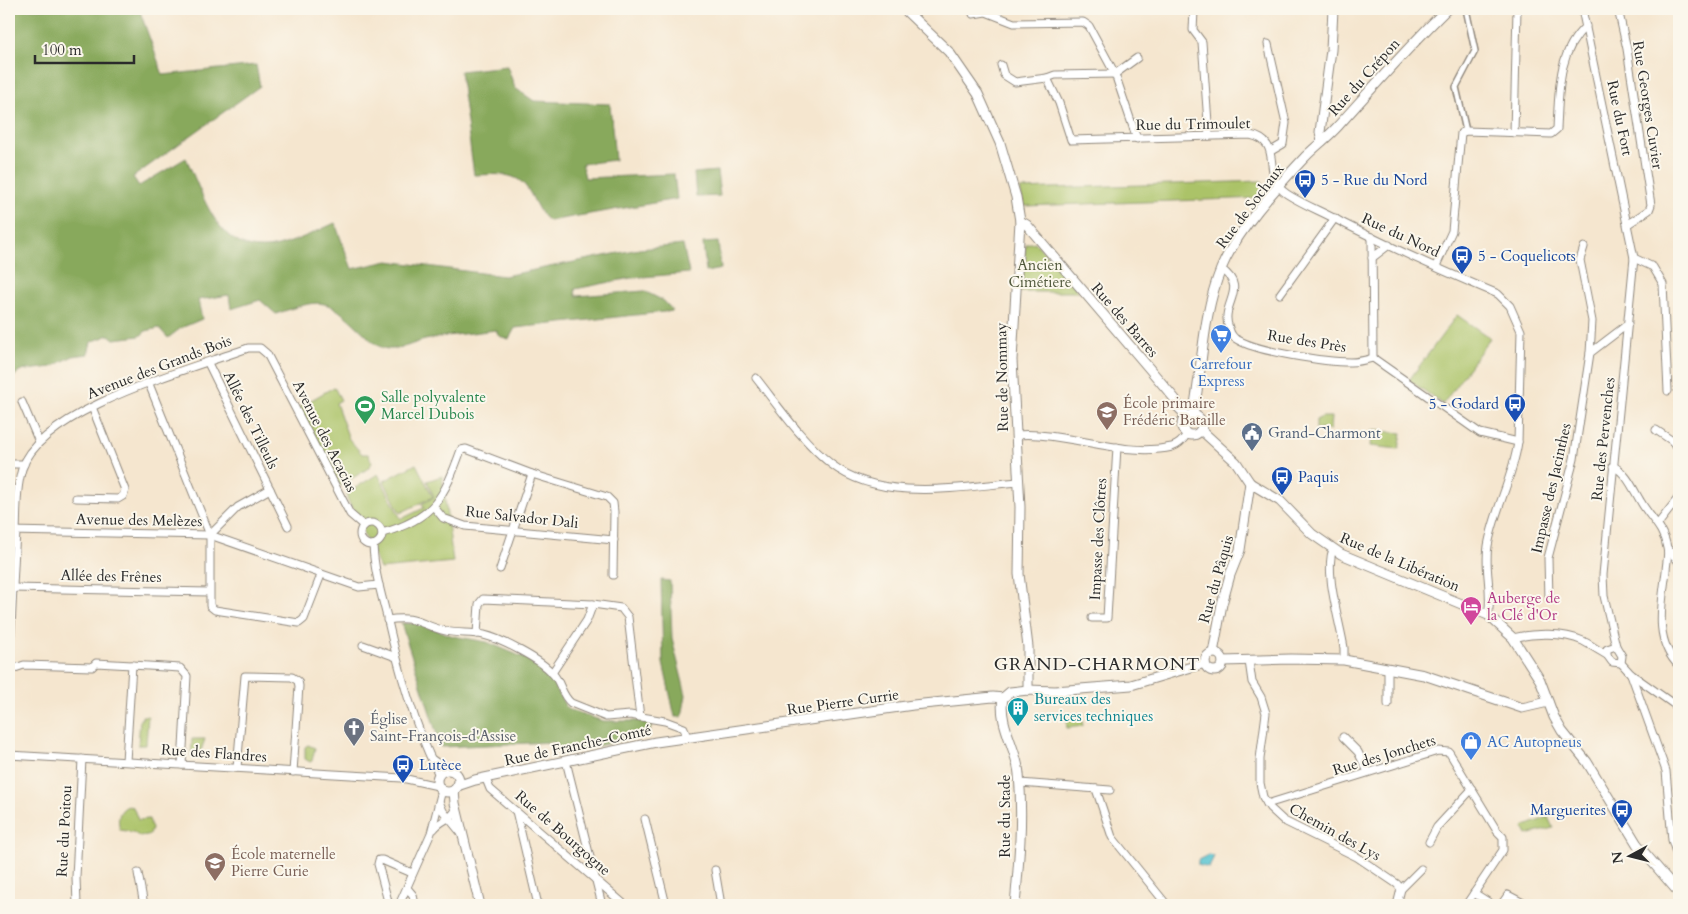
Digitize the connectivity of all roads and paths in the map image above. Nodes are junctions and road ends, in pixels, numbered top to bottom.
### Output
1 (904, 9) edge
2 (1333, 9) edge
3 (1447, 9) edge
4 (1466, 9) edge
5 (1517, 9) edge
6 (1582, 9) edge
7 (1618, 9) edge
8 (1194, 11) dead end
9 (973, 14) dead end
10 (1586, 26) junction
11 (1268, 44) dead end
12 (1138, 58) dead end
13 (1001, 64) dead end
14 (1115, 74) junction
15 (1048, 78) junction
16 (1466, 130) junction
17 (1514, 133) junction
18 (1209, 136) junction
19 (1137, 139) junction
20 (1322, 141) junction
21 (1271, 151) junction
22 (1278, 188) junction
23 (1335, 218) junction
24 (1020, 221) junction
25 (1628, 224) junction
26 (1630, 234) joint
27 (1372, 237) junction
28 (1389, 245) junction
29 (1584, 247) dead end
30 (1372, 258) junction
31 (1634, 258) junction
32 (1436, 266) junction
33 (1221, 269) junction
34 (1280, 294) dead end
35 (1628, 324) junction
36 (1590, 353) junction
37 (267, 354) joint
38 (1373, 358) junction
39 (208, 363) junction
40 (756, 378) dead end
41 (149, 384) junction
42 (1668, 391) dead end
43 (22, 402) dead end
44 (92, 407) junction
45 (1190, 415) junction
46 (1201, 430) junction
47 (1656, 430) dead end
48 (1186, 434) junction
49 (1017, 435) junction
50 (39, 442) junction
51 (1518, 442) junction
52 (1117, 447) junction
53 (1679, 449) edge
54 (9, 464) edge
55 (24, 464) junction
56 (1613, 466) junction
57 (532, 474) junction
58 (1018, 482) junction
59 (1250, 483) junction
60 (270, 489) junction
61 (1679, 496) edge
62 (76, 498) dead end
63 (434, 507) junction
64 (1658, 524) junction
65 (288, 526) dead end
66 (364, 526) junction
67 (12, 531) edge
68 (512, 532) junction
69 (210, 534) junction
70 (382, 534) junction
71 (614, 540) junction
72 (374, 545) junction
73 (1333, 549) junction
74 (1668, 549) junction
75 (1679, 562) edge
76 (500, 568) dead end
77 (321, 575) junction
78 (613, 575) dead end
79 (379, 585) junction
80 (12, 588) junction
81 (209, 592) junction
82 (1549, 600) dead end
83 (593, 604) junction
84 (1488, 615) junction
85 (1092, 618) dead end
86 (387, 620) junction
87 (477, 634) junction
88 (1513, 638) junction
89 (363, 645) dead end
90 (1616, 646) junction
91 (1213, 653) junction
92 (1607, 656) junction
93 (396, 657) junction
94 (1344, 660) junction
95 (9, 662) edge
96 (1223, 662) junction
97 (1249, 662) junction
98 (1205, 663) junction
99 (1621, 663) junction
100 (132, 665) junction
101 (1679, 666) edge
102 (1388, 668) junction
103 (9, 670) edge
104 (552, 672) junction
105 (1631, 674) junction
106 (1028, 690) junction
107 (1003, 698) junction
108 (1548, 702) junction
109 (1388, 704) dead end
110 (1679, 708) edge
111 (640, 716) junction
112 (1343, 737) dead end
113 (686, 738) junction
114 (9, 755) edge
115 (430, 758) junction
116 (82, 759) junction
117 (566, 761) junction
118 (126, 762) junction
119 (182, 765) junction
120 (237, 768) junction
121 (447, 770) junction
122 (293, 772) junction
123 (1368, 772) junction
124 (486, 779) junction
125 (439, 782) junction
126 (1020, 783) junction
127 (456, 784) junction
128 (1096, 789) junction
129 (1110, 790) dead end
130 (1472, 790) junction
131 (440, 803) junction
132 (1268, 804) junction
133 (457, 808) junction
134 (516, 811) junction
135 (448, 819) junction
136 (645, 819) dead end
137 (431, 833) junction
138 (463, 837) junction
139 (1429, 842) dead end
140 (1679, 862) edge
141 (1421, 869) dead end
142 (714, 870) dead end
143 (138, 873) dead end
144 (412, 873) junction
145 (595, 878) junction
146 (407, 888) junction
147 (1400, 889) junction
148 (1474, 893) junction
149 (1679, 894) edge
150 (77, 905) edge
151 (144, 905) edge
152 (389, 905) edge
153 (399, 905) edge
154 (415, 905) edge
155 (480, 905) edge
156 (538, 905) edge
157 (602, 905) edge
158 (625, 905) edge
159 (666, 905) edge
160 (721, 905) edge
161 (1015, 905) edge
162 (1167, 905) edge
163 (1396, 905) edge
164 (1466, 905) edge
165 (1492, 905) edge
166 (1501, 905) edge
167 (1527, 905) edge

1 - 24 street, Rue de Nommay
2 - 20 street
3 - 20 street, Rue du Crépon
4 - 16 street
5 - 17 street
6 - 10 street, Rue du Fort
7 - 25 street, Rue Georges Cuvier
8 - 18 street
9 - 14 street
10 - 17 street
10 - 25 street, Rue du Fort
11 - 21 street
12 - 14 street
13 - 15 street
14 - 15 street
14 - 19 street
15 - 19 street, Rue du Trimoulet
16 - 17 street
16 - 32 street
18 - 19 street, Rue du Trimoulet
18 - 21 street, Rue du Trimoulet
20 - 22 street, Rue de Sochaux
21 - 22 street
22 - 23 street, Rue du Nord
22 - 33 street, Rue de Sochaux
23 - 27 street, Rue du Nord
23 - 34 street
24 - 45 street, Rue des Barres
24 - 49 street, Rue de Nommay
25 - 26 street, Rue du Fort
26 - 31 street, Rue des Pervenches
27 - 28 street, Rue du Nord
27 - 30 street
28 - 30 street
28 - 32 street, Rue du Nord
29 - 36 street, Impasse des Jacinthes
30 - 38 street
31 - 35 street, Rue des Pervenches
31 - 42 street
32 - 51 street, Rue du Nord
33 - 38 street, Rue des Près
33 - 45 street, Rue de Sochaux
35 - 36 street
35 - 56 street, Rue des Pervenches
36 - 82 street, Impasse des Jacinthes
37 - 39 street, Avenue des Grands Bois
37 - 66 street, Avenue des Acacias
38 - 51 street
39 - 41 street, Avenue des Grands Bois
39 - 60 street, Allée des Tilleuls
40 - 58 street
41 - 44 street, Avenue des Grands Bois
41 - 69 street
43 - 50 street
44 - 50 street, Avenue des Grands Bois
44 - 62 street
45 - 46 street
45 - 48 street
46 - 48 street
46 - 59 street
47 - 53 street
48 - 52 street
49 - 52 street
49 - 58 street, Rue de Nommay
50 - 55 street, Avenue des Grands Bois
51 - 84 street
52 - 85 street, Impasse des Clôtres
54 - 55 street
55 - 67 street, Avenue des Grands Bois
56 - 64 street
56 - 90 street, Rue des Pervenches
57 - 63 street
57 - 68 street
57 - 71 street
58 - 106 street, Rue de Nommay
59 - 73 street, Rue de la Libération
59 - 91 street, Rue du Pâquis
60 - 65 street, Allée des Tilleuls
60 - 69 street, Allée des Tilleuls
61 - 64 street
63 - 68 street, Rue Salvador Dali
63 - 70 street
64 - 74 street
66 - 70 street
66 - 72 street
67 - 69 street, Avenue des Melèzes
67 - 80 street, Avenue des Grands Bois
68 - 71 street, Rue Salvador Dali
68 - 76 street
69 - 77 street, Avenue des Melèzes
69 - 81 street
70 - 72 street
71 - 78 street
72 - 79 street
73 - 84 street, Rue de la Libération
73 - 94 street
74 - 75 street
74 - 101 street
77 - 79 street, Avenue des Melèzes
77 - 81 street
79 - 86 street
80 - 81 street, Allée des Frênes
80 - 95 street, Avenue des Grands Bois
83 - 87 street
83 - 104 street
83 - 111 street
84 - 88 street, Rue de la Libération
86 - 87 street
86 - 93 street
87 - 104 street
88 - 92 street
88 - 108 street, Rue de la Libération
89 - 93 street
90 - 92 street
90 - 99 street, Rue des Pervenches
91 - 96 street
91 - 98 street
92 - 99 street
93 - 115 street
94 - 97 street
94 - 102 street
96 - 97 street
96 - 98 street
97 - 132 street, Chemin des Lys
98 - 106 street, Rue Pierre Currie
99 - 105 street
100 - 103 street
100 - 118 street
100 - 119 street
102 - 108 street
102 - 109 street
104 - 111 street
105 - 110 street
105 - 140 street
106 - 107 street, Rue Pierre Currie
107 - 113 street, Rue Pierre Currie
107 - 126 street, Rue du Stade
108 - 149 street, Rue de la Libération
111 - 113 street
112 - 123 street
113 - 117 street, Rue de Franche-Comté
114 - 116 street, Rue des Flandres
115 - 121 street
115 - 125 street
116 - 118 street, Rue des Flandres
116 - 150 street, Rue du Poitou
117 - 124 street, Rue de Franche-Comté
117 - 145 street
118 - 119 street, Rue des Flandres
119 - 120 street, Rue des Flandres
120 - 122 street, Rue des Flandres
120 - 122 street
121 - 125 street
121 - 127 street
122 - 125 street, Rue des Flandres
123 - 130 street, Rue des Jonchets
123 - 132 street, Rue des Jonchets
124 - 127 street, Rue de Franche-Comté
124 - 134 street, Rue de Bourgogne
125 - 127 street, Rue de Franche-Comté
125 - 131 street
126 - 128 street
126 - 161 street, Rue du Stade
127 - 133 street
128 - 129 street
128 - 162 street
130 - 139 street
130 - 148 street, Rue des Jonchets
131 - 135 street
131 - 137 street
132 - 147 street, Chemin des Lys
133 - 135 street
133 - 138 street
134 - 145 street, Rue de Bourgogne
134 - 156 street
135 - 137 street
135 - 138 street
136 - 159 street
137 - 144 street
138 - 155 street
141 - 147 street
142 - 160 street
143 - 151 street
144 - 146 street
144 - 152 street
145 - 157 street
145 - 158 street, Rue de Bourgogne
146 - 153 street
146 - 154 street
147 - 163 street
148 - 164 street, Rue des Jonchets
148 - 165 street
166 - 167 street

